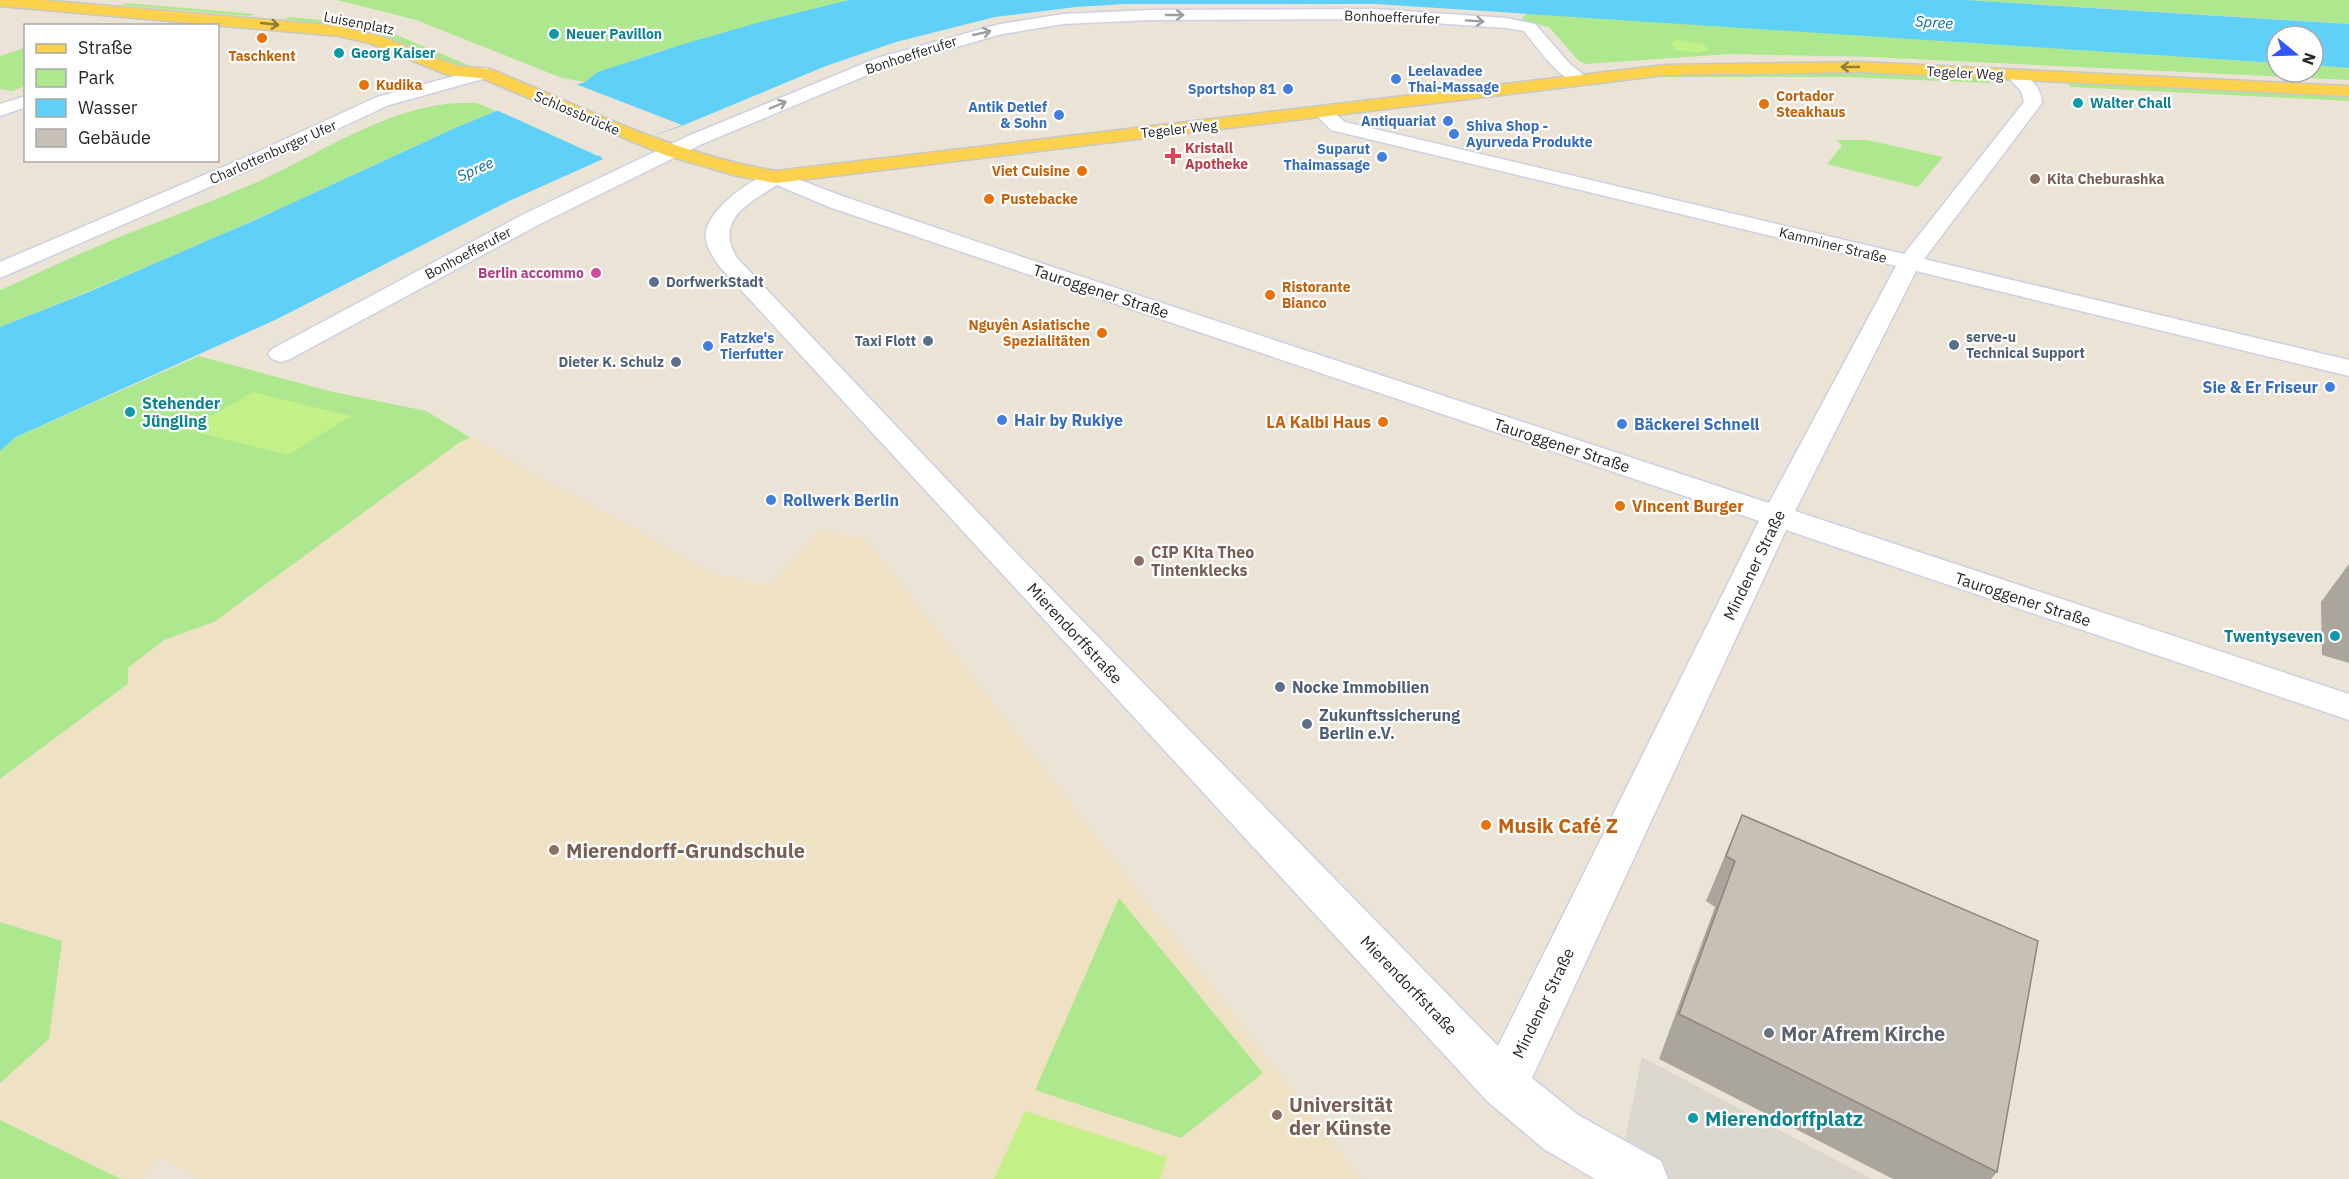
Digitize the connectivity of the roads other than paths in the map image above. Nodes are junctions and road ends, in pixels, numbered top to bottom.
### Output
1 (94, 0) edge
2 (145, 0) edge
3 (0, 1) edge
4 (26, 1) edge
5 (72, 7) junction
6 (4, 12) edge
7 (383, 26) dead end
8 (461, 55) dead end
9 (484, 73) junction
10 (2015, 75) junction
11 (1581, 80) junction
12 (2349, 91) edge
13 (2031, 96) junction
14 (24, 102) edge
15 (2349, 104) edge
16 (0, 110) edge
17 (1322, 112) junction
18 (672, 151) junction
19 (776, 177) junction
20 (1908, 263) junction
21 (0, 271) edge
22 (281, 354) dead end
23 (2349, 368) edge
24 (1777, 517) junction
25 (2349, 707) edge
26 (1504, 1085) junction
27 (1643, 1179) edge

1 - 5 main road
2 - 7 main road, Luisenplatz
3 - 4 main road
4 - 5 main road, Luisenplatz
4 - 6 main road
5 - 6 main road
5 -> 9 main road, Luisenplatz
8 - 9 main road
9 - 18 main road, Schlossbrücke
9 - 21 street, Charlottenburger Ufer
10 -> 11 main road, Tegeler Weg
10 - 12 main road, Tegeler Weg
10 - 13 street
11 - 13 main road, Tegeler Weg
11 - 17 main road, Tegeler Weg
18 -> 11 street, Bonhoefferufer
13 - 15 main road, Tegeler Weg
13 - 20 street, Mindener Straße
14 - 16 street
17 - 19 main road, Tegeler Weg
17 - 20 street, Kamminer Straße
18 - 19 main road, Tegeler Weg
18 - 22 street, Bonhoefferufer
19 - 24 street, Tauroggener Straße
19 - 26 street, Mierendorffstraße
20 - 23 street, Kamminer Straße
20 - 24 street, Mindener Straße
24 - 25 street, Tauroggener Straße
24 - 26 street, Mindener Straße
26 - 27 street

